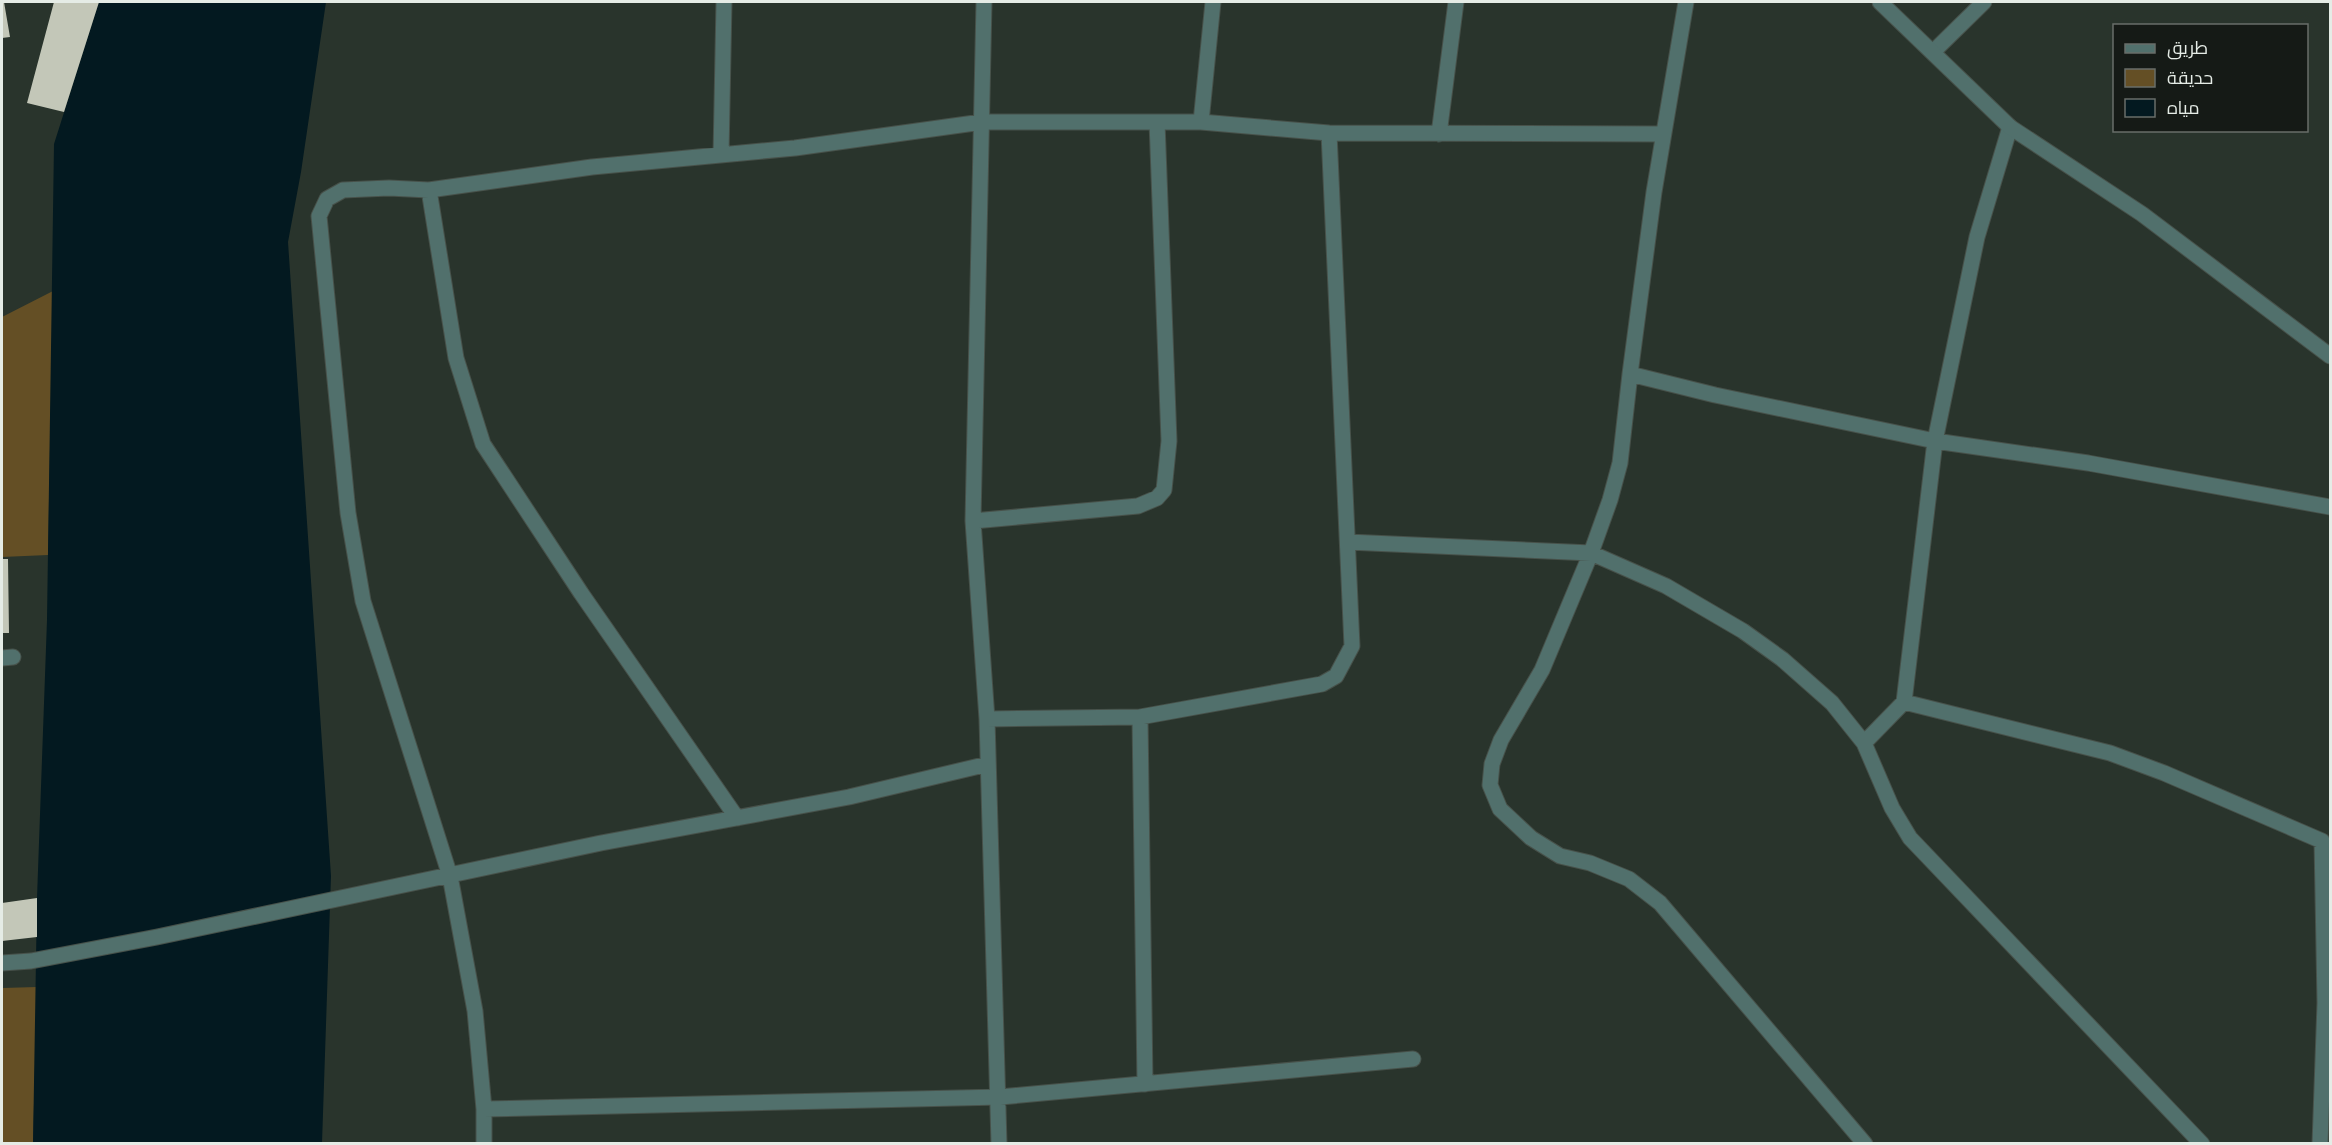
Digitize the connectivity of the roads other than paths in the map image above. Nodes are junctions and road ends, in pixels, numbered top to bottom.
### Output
1 (724, 2) edge
2 (984, 2) edge
3 (1213, 2) edge
4 (1456, 2) edge
5 (1686, 2) edge
6 (1880, 2) edge
7 (1984, 2) edge
8 (1934, 51) junction
9 (982, 122) junction
10 (1157, 122) junction
11 (1201, 122) junction
12 (2010, 127) junction
13 (1329, 133) junction
14 (1439, 134) junction
15 (1663, 134) junction
16 (721, 155) junction
17 (429, 190) junction
18 (2331, 356) edge
19 (1630, 374) junction
20 (1935, 441) junction
21 (2331, 507) edge
22 (973, 521) junction
23 (1348, 542) junction
24 (1591, 553) junction
25 (1904, 702) junction
26 (1140, 717) junction
27 (987, 719) junction
28 (1864, 743) junction
29 (988, 764) junction
30 (737, 818) junction
31 (2326, 842) edge
32 (450, 876) junction
33 (2, 963) edge
34 (2328, 1003) edge
35 (1413, 1059) dead end
36 (1145, 1084) junction
37 (1000, 1097) junction
38 (484, 1109) junction
39 (484, 1143) edge
40 (999, 1143) edge
41 (1865, 1143) edge
42 (2202, 1143) edge
43 (2320, 1143) edge

1 - 16 street
2 - 9 street
3 - 11 street
4 - 14 street
5 - 15 street
6 - 8 street
7 - 8 street
8 - 12 street
9 - 10 street
9 - 16 street
9 - 22 street
10 - 11 street
10 - 22 street
11 - 13 street
12 - 18 street
12 - 20 street
13 - 14 street
13 - 23 street
14 - 15 street
15 - 19 street
16 - 17 street
17 - 30 street
17 - 32 street
19 - 20 street
19 - 24 street
20 - 21 street
20 - 25 street
22 - 27 street
23 - 24 street
23 - 26 street
24 - 28 street
24 - 41 street
25 - 28 street
25 - 31 street
26 - 27 street
26 - 36 street
27 - 29 street
28 - 42 street
29 - 30 street
29 - 37 street
30 - 32 street
31 - 34 street
32 - 33 street
32 - 38 street
34 - 43 street
35 - 36 street
36 - 37 street
37 - 38 street
37 - 40 street
38 - 39 street

